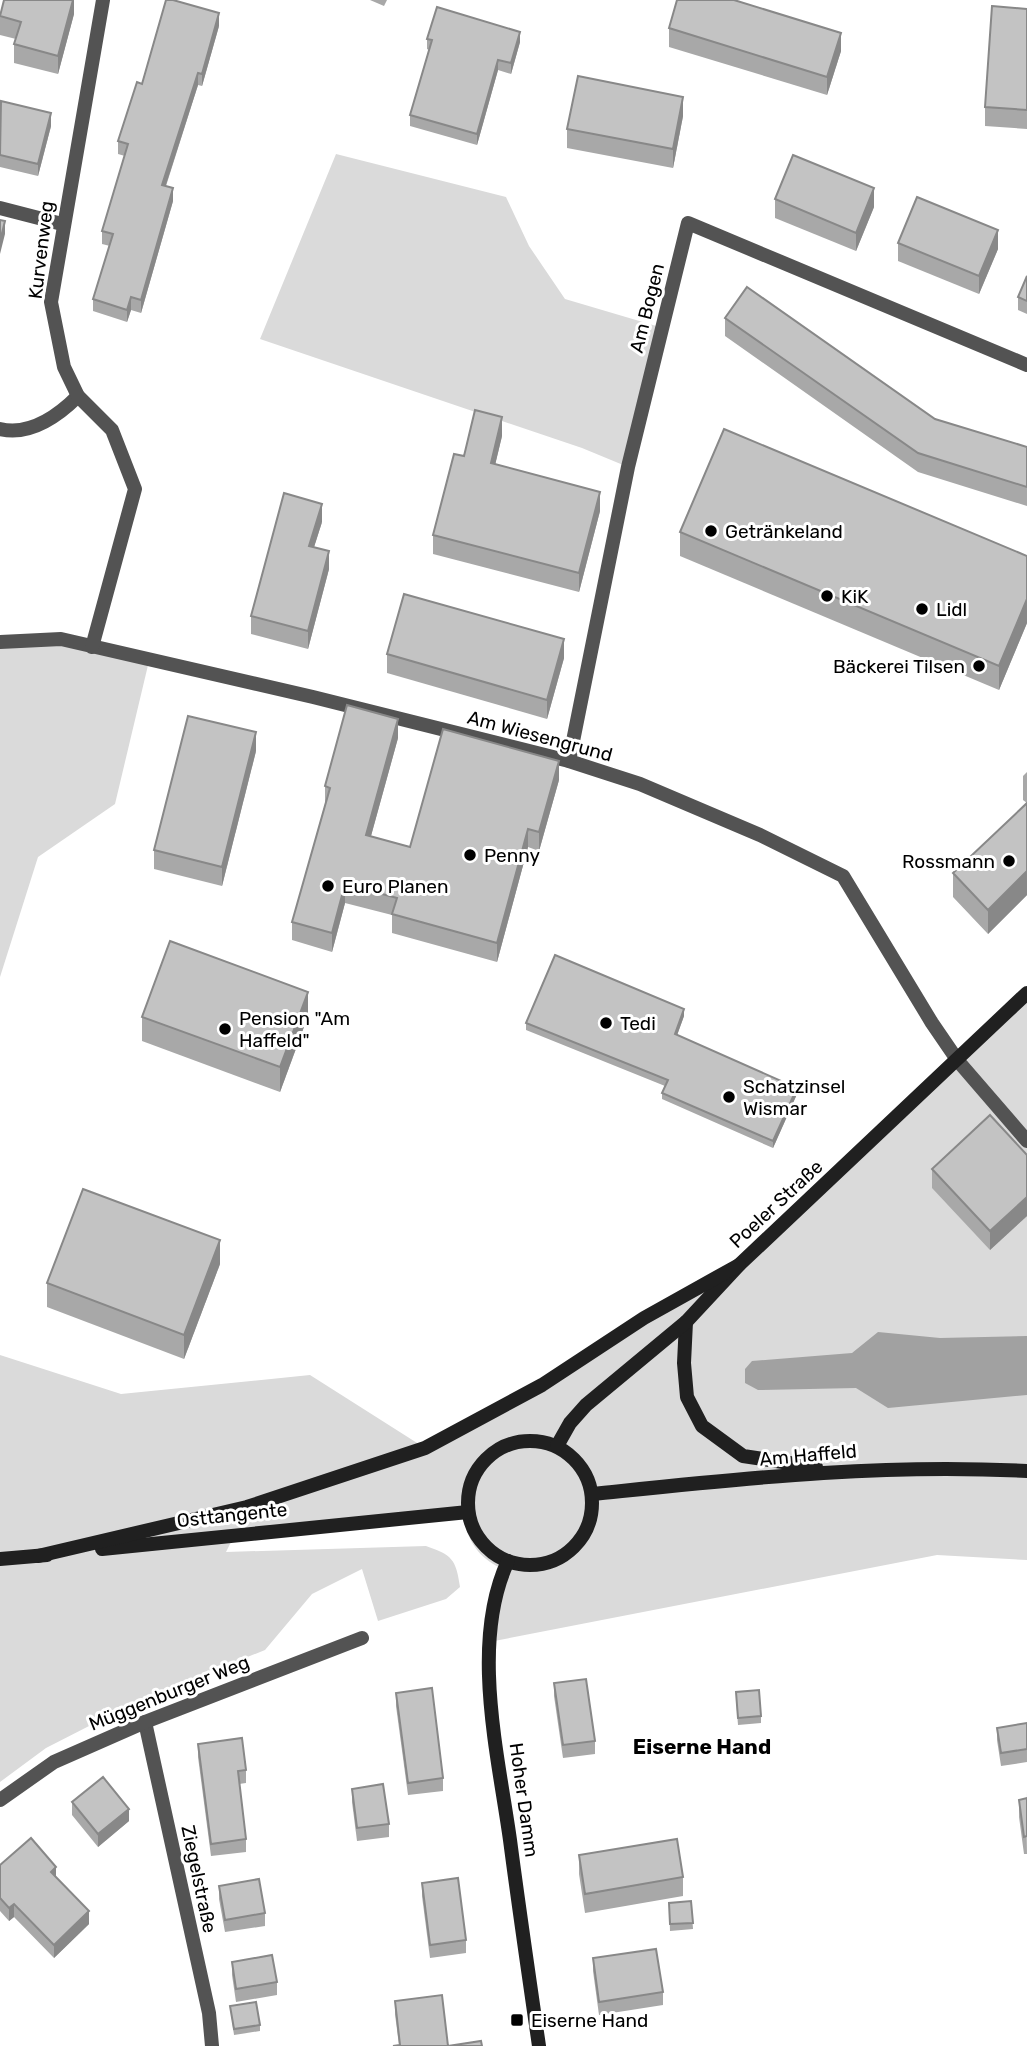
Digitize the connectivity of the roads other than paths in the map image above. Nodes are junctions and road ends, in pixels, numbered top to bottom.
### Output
1 (103, 0) edge
2 (0, 208) edge
3 (62, 223) junction
4 (1027, 365) edge
5 (78, 396) junction
6 (0, 429) edge
7 (0, 642) edge
8 (92, 647) junction
9 (569, 761) junction
10 (1027, 993) edge
11 (958, 1061) junction
12 (1027, 1141) edge
13 (739, 1265) junction
14 (686, 1322) junction
15 (557, 1446) junction
16 (838, 1470) junction
17 (1027, 1471) edge
18 (592, 1494) junction
19 (468, 1512) junction
20 (38, 1556) junction
21 (0, 1559) edge
22 (508, 1561) junction
23 (362, 1638) dead end
24 (145, 1722) junction
25 (0, 1800) edge
26 (212, 2046) edge
27 (539, 2046) edge

1 - 3 street, Kurvenweg
2 - 3 street
3 - 5 street, Kurvenweg
4 - 9 street, Am Bogen
5 - 6 street
5 - 8 street, Kurvenweg
7 - 8 street, Am Wiesengrund
8 - 9 street, Am Wiesengrund
9 - 11 street, Am Wiesengrund
10 - 11 main road, Poeler Straße
11 - 12 street, Am Wiesengrund
11 - 13 main road, Poeler Straße
13 - 14 main road, Poeler Straße
13 - 20 main road
14 - 15 main road, Poeler Straße
14 - 16 main road
15 - 18 main road
15 - 19 main road
16 - 17 main road, Am Haffeld
16 - 18 main road, Am Haffeld
18 - 22 main road
19 - 20 main road, Osttangente
19 - 22 main road
20 - 21 main road, Osttangente
22 - 27 main road, Hoher Damm
23 - 24 street, Müggenburger Weg
24 - 25 street, Müggenburger Weg
24 - 26 street, Ziegelstraße

